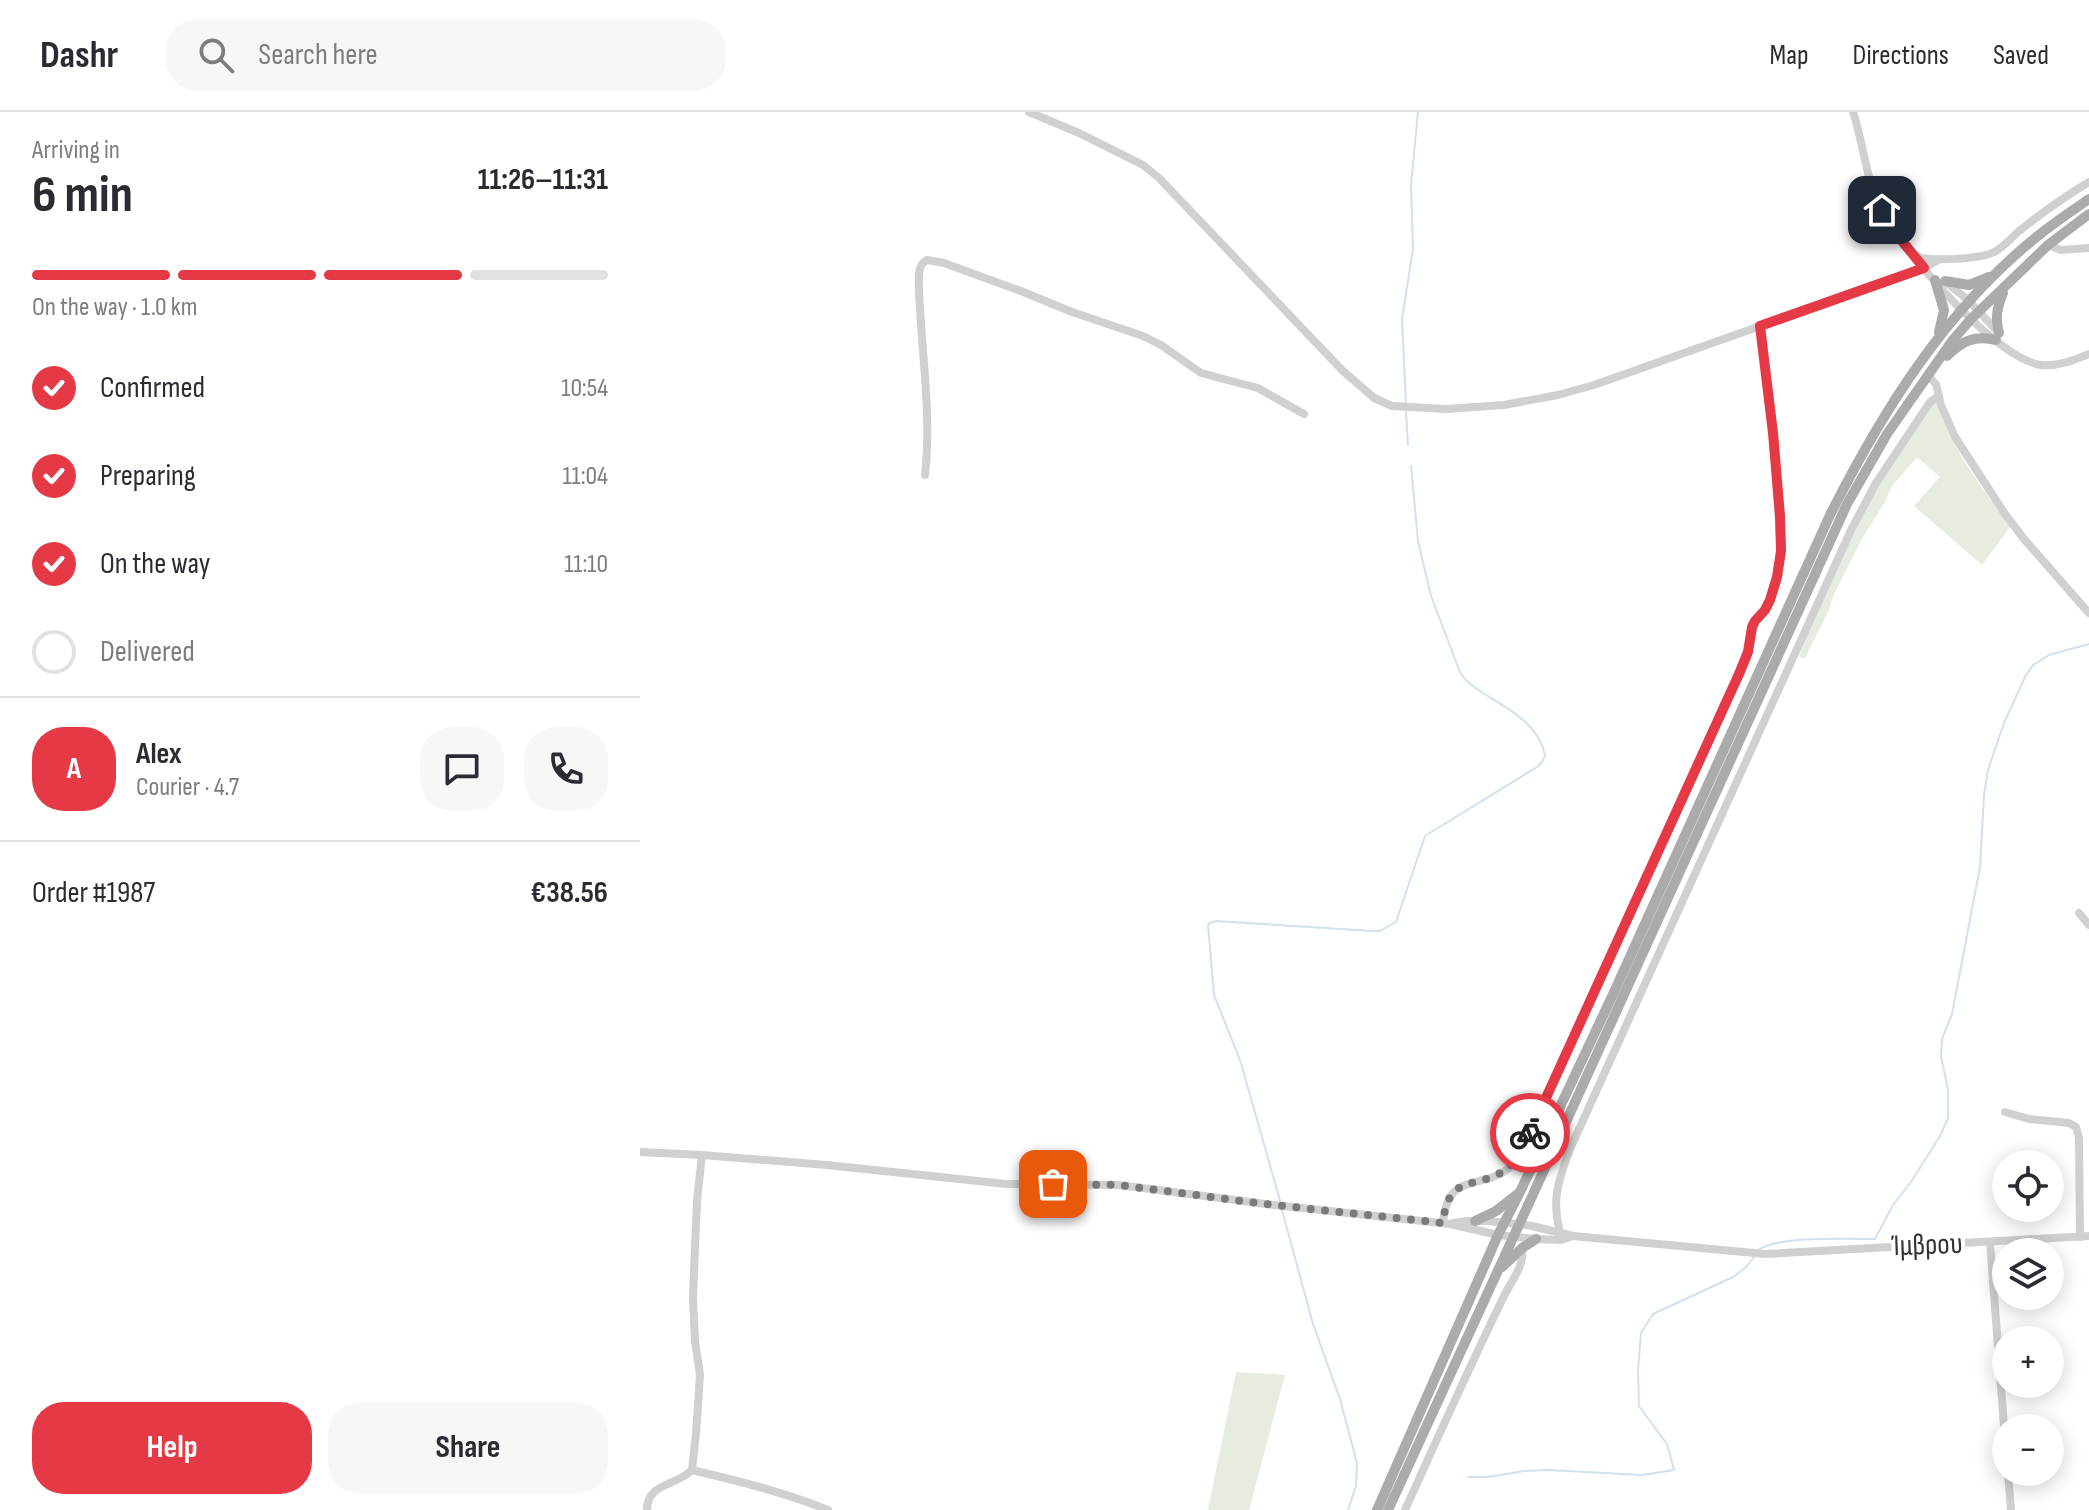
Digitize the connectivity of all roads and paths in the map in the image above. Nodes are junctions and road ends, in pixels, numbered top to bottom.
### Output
1 (1029, 112) edge
2 (1853, 112) edge
3 (2089, 182) edge
4 (2089, 199) edge
5 (2089, 214) edge
6 (2048, 245) junction
7 (2089, 248) edge
8 (1911, 253) junction
9 (1938, 260) junction
10 (1995, 275) junction
11 (1934, 276) junction
12 (2005, 286) junction
13 (1965, 305) junction
14 (1975, 315) junction
15 (1760, 326) junction
16 (1998, 337) junction
17 (1936, 340) junction
18 (2089, 354) edge
19 (1929, 373) junction
20 (1938, 396) junction
21 (1304, 414) dead end
22 (925, 475) dead end
23 (2089, 613) edge
24 (2079, 913) dead end
25 (2089, 925) edge
26 (2005, 1112) dead end
27 (640, 1152) edge
28 (702, 1155) junction
29 (1520, 1192) junction
30 (1475, 1221) junction
31 (1504, 1223) junction
32 (1446, 1224) junction
33 (1520, 1225) junction
34 (1560, 1232) junction
35 (1498, 1235) junction
36 (1573, 1236) junction
37 (2084, 1236) edge
38 (1514, 1237) junction
39 (1536, 1239) junction
40 (1990, 1242) junction
41 (1522, 1248) junction
42 (1498, 1272) junction
43 (2003, 1414) edge
44 (692, 1470) junction
45 (2009, 1486) edge
46 (647, 1510) edge
47 (828, 1510) edge
48 (1377, 1510) edge
49 (1388, 1510) edge
50 (1405, 1510) edge
51 (2011, 1510) edge

1 - 15 street
2 - 8 street
3 - 9 street
4 - 10 main road
5 - 6 main road
6 - 7 street
6 - 12 main road
8 - 9 street
8 - 11 street
9 - 11 street
10 - 11 main road
10 - 13 main road
11 - 13 street
11 - 15 street
11 - 17 main road
12 - 14 main road
12 - 16 main road
13 - 14 street
13 - 17 main road
14 - 16 street
14 - 19 main road
15 - 32 street
16 - 18 street
16 - 19 main road
17 - 29 main road
19 - 20 street
19 - 33 main road
20 - 23 street
20 - 34 street
21 - 22 street
24 - 25 street
26 - 37 street
27 - 28 street
28 - 32 street
28 - 44 street
29 - 30 main road
29 - 31 main road
30 - 31 street
30 - 32 street
31 - 33 street
31 - 35 main road
32 - 35 street
33 - 34 street
33 - 38 main road
34 - 36 street
35 - 38 street
35 - 48 main road
36 - 39 street
36 - 40 street, Ίμβρου
37 - 40 street, Ίμβρου
38 - 39 street
38 - 42 main road
39 - 41 main road
40 - 43 street
41 - 42 main road
41 - 50 street
42 - 49 main road
44 - 46 street
44 - 47 street
45 - 51 street

